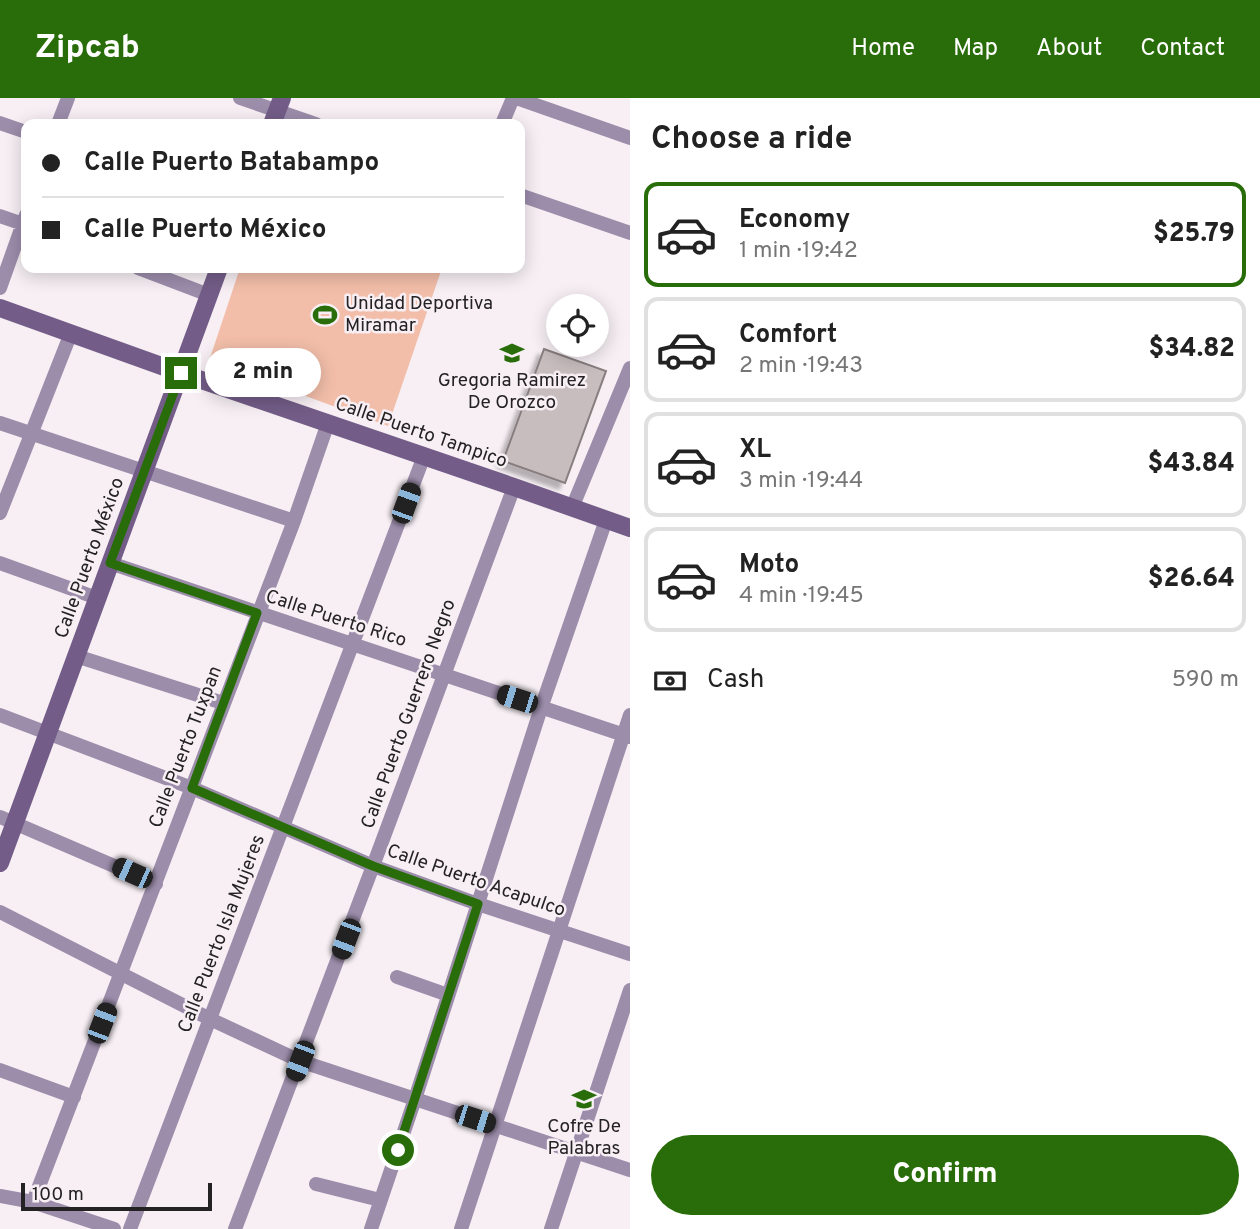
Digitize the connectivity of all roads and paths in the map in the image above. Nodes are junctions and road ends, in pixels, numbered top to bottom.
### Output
1 (68, 98) edge
2 (240, 98) edge
3 (515, 98) edge
4 (277, 111) edge
5 (60, 119) edge
6 (301, 119) edge
7 (504, 119) edge
8 (0, 122) edge
9 (21, 130) edge
10 (630, 138) edge
11 (525, 197) edge
12 (0, 216) edge
13 (21, 221) edge
14 (21, 233) edge
15 (630, 233) edge
16 (151, 273) edge
17 (217, 273) edge
18 (0, 288) edge
19 (209, 295) junction
20 (0, 308) edge
21 (71, 333) junction
22 (630, 368) edge
23 (181, 373) junction
24 (624, 401) edge
25 (0, 423) edge
26 (328, 423) junction
27 (32, 435) junction
28 (424, 456) junction
29 (145, 473) junction
30 (514, 486) junction
31 (572, 508) junction
32 (0, 513) edge
33 (606, 520) junction
34 (294, 521) junction
35 (630, 528) edge
36 (0, 563) edge
37 (110, 563) junction
38 (97, 598) junction
39 (257, 613) junction
40 (353, 645) junction
41 (76, 656) junction
42 (444, 675) junction
43 (223, 703) junction
44 (541, 708) junction
45 (0, 715) edge
46 (630, 715) edge
47 (48, 734) junction
48 (627, 736) edge
49 (192, 788) junction
50 (8, 820) edge
51 (283, 827) junction
52 (0, 863) edge
53 (373, 866) junction
54 (156, 884) junction
55 (478, 904) junction
56 (0, 912) edge
57 (559, 929) junction
58 (630, 954) edge
59 (121, 973) junction
60 (397, 977) dead end
61 (630, 990) edge
62 (448, 995) junction
63 (210, 1019) junction
64 (300, 1061) junction
65 (0, 1070) edge
66 (74, 1097) junction
67 (415, 1099) junction
68 (496, 1125) junction
69 (578, 1151) junction
70 (630, 1170) edge
71 (316, 1184) dead end
72 (0, 1196) edge
73 (380, 1200) junction
74 (33, 1202) junction
75 (114, 1229) edge
76 (130, 1229) edge
77 (235, 1229) edge
78 (371, 1229) edge
79 (461, 1229) edge
80 (551, 1229) edge

1 - 5 street
2 - 4 street
3 - 7 street
3 - 10 street
4 - 6 street
8 - 9 street
11 - 15 street
12 - 13 street
14 - 18 street
16 - 19 street
17 - 19 street, Calle Puerto México
19 - 23 street, Calle Puerto México
20 - 21 street, Calle Puerto Tampico
21 - 23 street, Calle Puerto Tampico
21 - 27 street
22 - 24 street
23 - 26 street, Calle Puerto Tampico
23 - 29 street, Calle Puerto México
24 - 31 street
25 - 27 street
26 - 28 street, Calle Puerto Tampico
26 - 34 street, Calle Puerto Tuxpan
27 - 29 street
27 - 32 street
28 - 30 street, Calle Puerto Tampico
28 - 40 street, Calle Puerto Isla Mujeres
29 - 34 street
29 - 37 street, Calle Puerto México
30 - 31 street, Calle Puerto Tampico
30 - 42 street, Calle Puerto Guerrero Negro
31 - 33 street, Calle Puerto Tampico
33 - 35 street, Calle Puerto Tampico
33 - 44 street
34 - 39 street, Calle Puerto Tuxpan
36 - 38 street
37 - 38 street, Calle Puerto México
37 - 39 street, Calle Puerto Rico
38 - 41 street, Calle Puerto México
39 - 40 street, Calle Puerto Rico
39 - 43 street, Calle Puerto Tuxpan
40 - 42 street, Calle Puerto Rico
40 - 51 street, Calle Puerto Isla Mujeres
41 - 43 street
41 - 47 street, Calle Puerto México
42 - 44 street, Calle Puerto Rico
42 - 53 street, Calle Puerto Guerrero Negro
43 - 49 street, Calle Puerto Tuxpan
44 - 48 street, Calle Puerto Rico
44 - 55 street
45 - 47 street, Calle Puerto Acapulco
46 - 48 street
47 - 49 street, Calle Puerto Acapulco
47 - 50 street, Calle Puerto México
48 - 57 street
49 - 51 street, Calle Puerto Acapulco
49 - 54 street, Calle Puerto Tuxpan
50 - 52 street, Calle Puerto México
50 - 54 street
51 - 53 street, Calle Puerto Acapulco
51 - 63 street, Calle Puerto Isla Mujeres
53 - 55 street, Calle Puerto Acapulco
53 - 64 street, Calle Puerto Guerrero Negro
54 - 59 street, Calle Puerto Tuxpan
55 - 57 street, Calle Puerto Acapulco
55 - 62 street
56 - 59 street
57 - 58 street, Calle Puerto Acapulco
57 - 68 street
59 - 63 street
59 - 66 street, Calle Puerto Tuxpan
60 - 62 street
61 - 69 street
62 - 67 street
63 - 64 street
63 - 76 street, Calle Puerto Isla Mujeres
64 - 67 street
64 - 77 street, Calle Puerto Guerrero Negro
65 - 66 street
66 - 74 street, Calle Puerto Tuxpan
67 - 68 street
67 - 73 street
68 - 69 street
68 - 79 street
69 - 70 street
69 - 80 street
71 - 73 street
72 - 74 street
73 - 78 street
74 - 75 street

